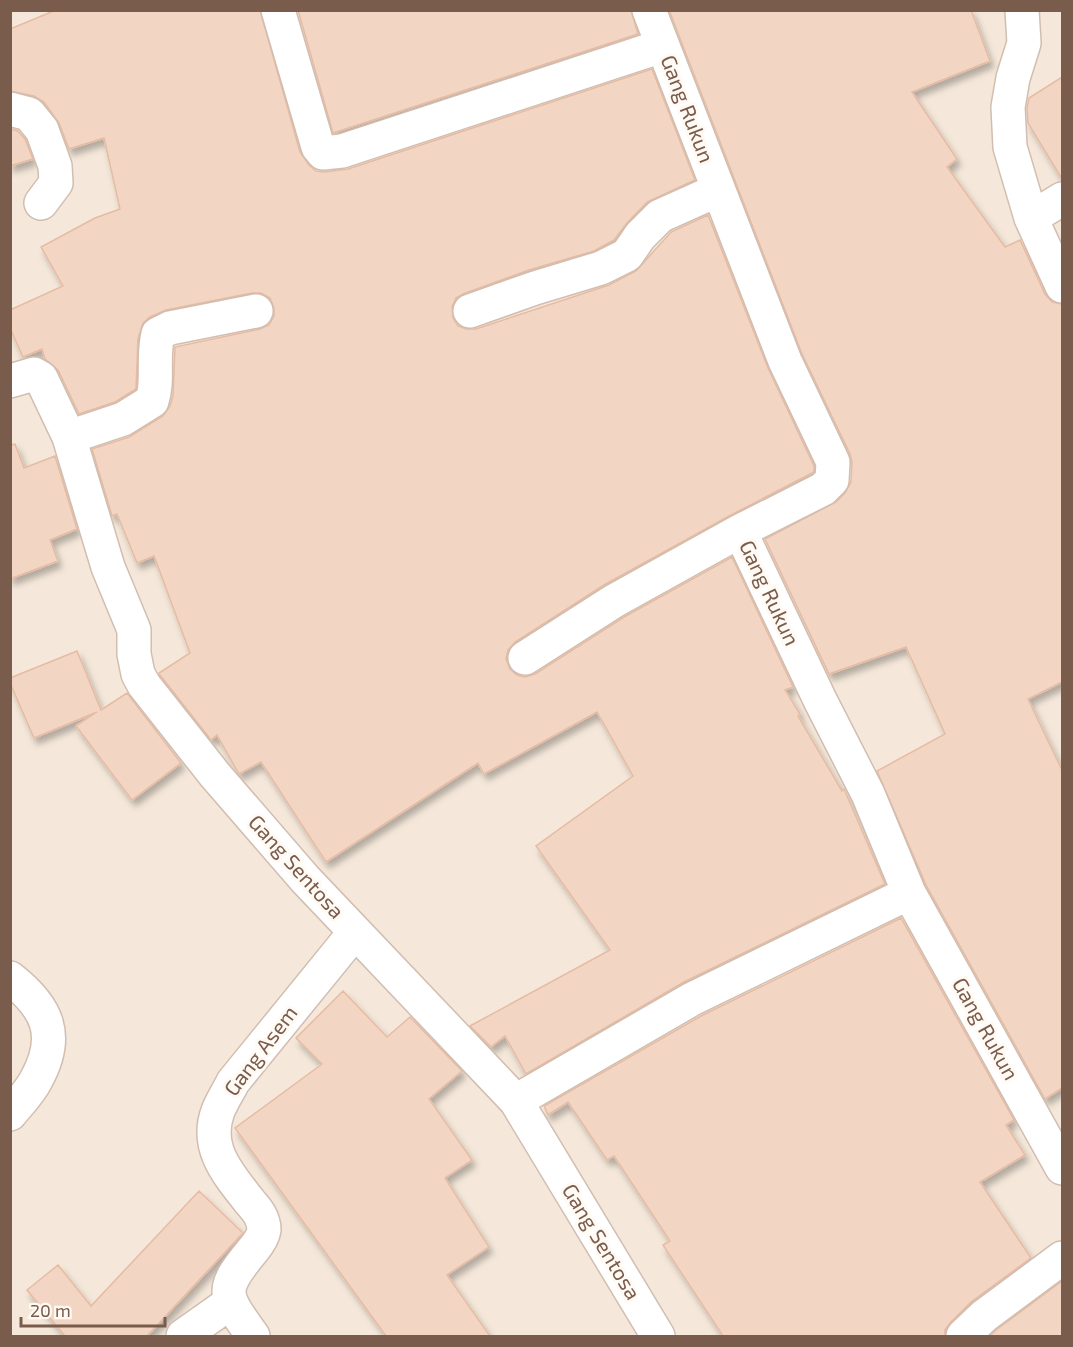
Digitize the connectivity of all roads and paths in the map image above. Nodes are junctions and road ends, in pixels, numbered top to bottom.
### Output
1 (278, 10) edge
2 (649, 10) edge
3 (1022, 10) edge
4 (662, 46) junction
5 (10, 109) edge
6 (718, 190) junction
7 (1062, 199) edge
8 (41, 203) dead end
9 (1031, 218) junction
10 (1062, 286) edge
11 (256, 311) dead end
12 (470, 311) dead end
13 (10, 381) edge
14 (69, 437) junction
15 (740, 531) junction
16 (525, 658) dead end
17 (909, 893) junction
18 (355, 932) junction
19 (10, 978) edge
20 (516, 1101) junction
21 (10, 1114) edge
22 (1053, 1127) edge
23 (1062, 1168) edge
24 (1062, 1258) edge
25 (231, 1302) junction
26 (183, 1336) edge
27 (253, 1336) edge
28 (658, 1336) edge
29 (963, 1336) edge

1 - 4 street
2 - 4 street, Gang Rukun
3 - 9 street
4 - 6 street, Gang Rukun
5 - 8 street
6 - 12 street
6 - 15 street, Gang Rukun
7 - 9 street
9 - 10 street
11 - 14 street
13 - 14 street, Gang Sentosa
14 - 18 street, Gang Sentosa
15 - 16 street
15 - 17 street, Gang Rukun
17 - 20 street
17 - 22 street, Gang Rukun
18 - 20 street, Gang Sentosa
18 - 25 street, Gang Asem
19 - 21 street
20 - 28 street, Gang Sentosa
22 - 23 street, Gang Rukun
24 - 29 street
25 - 26 street
25 - 27 street

